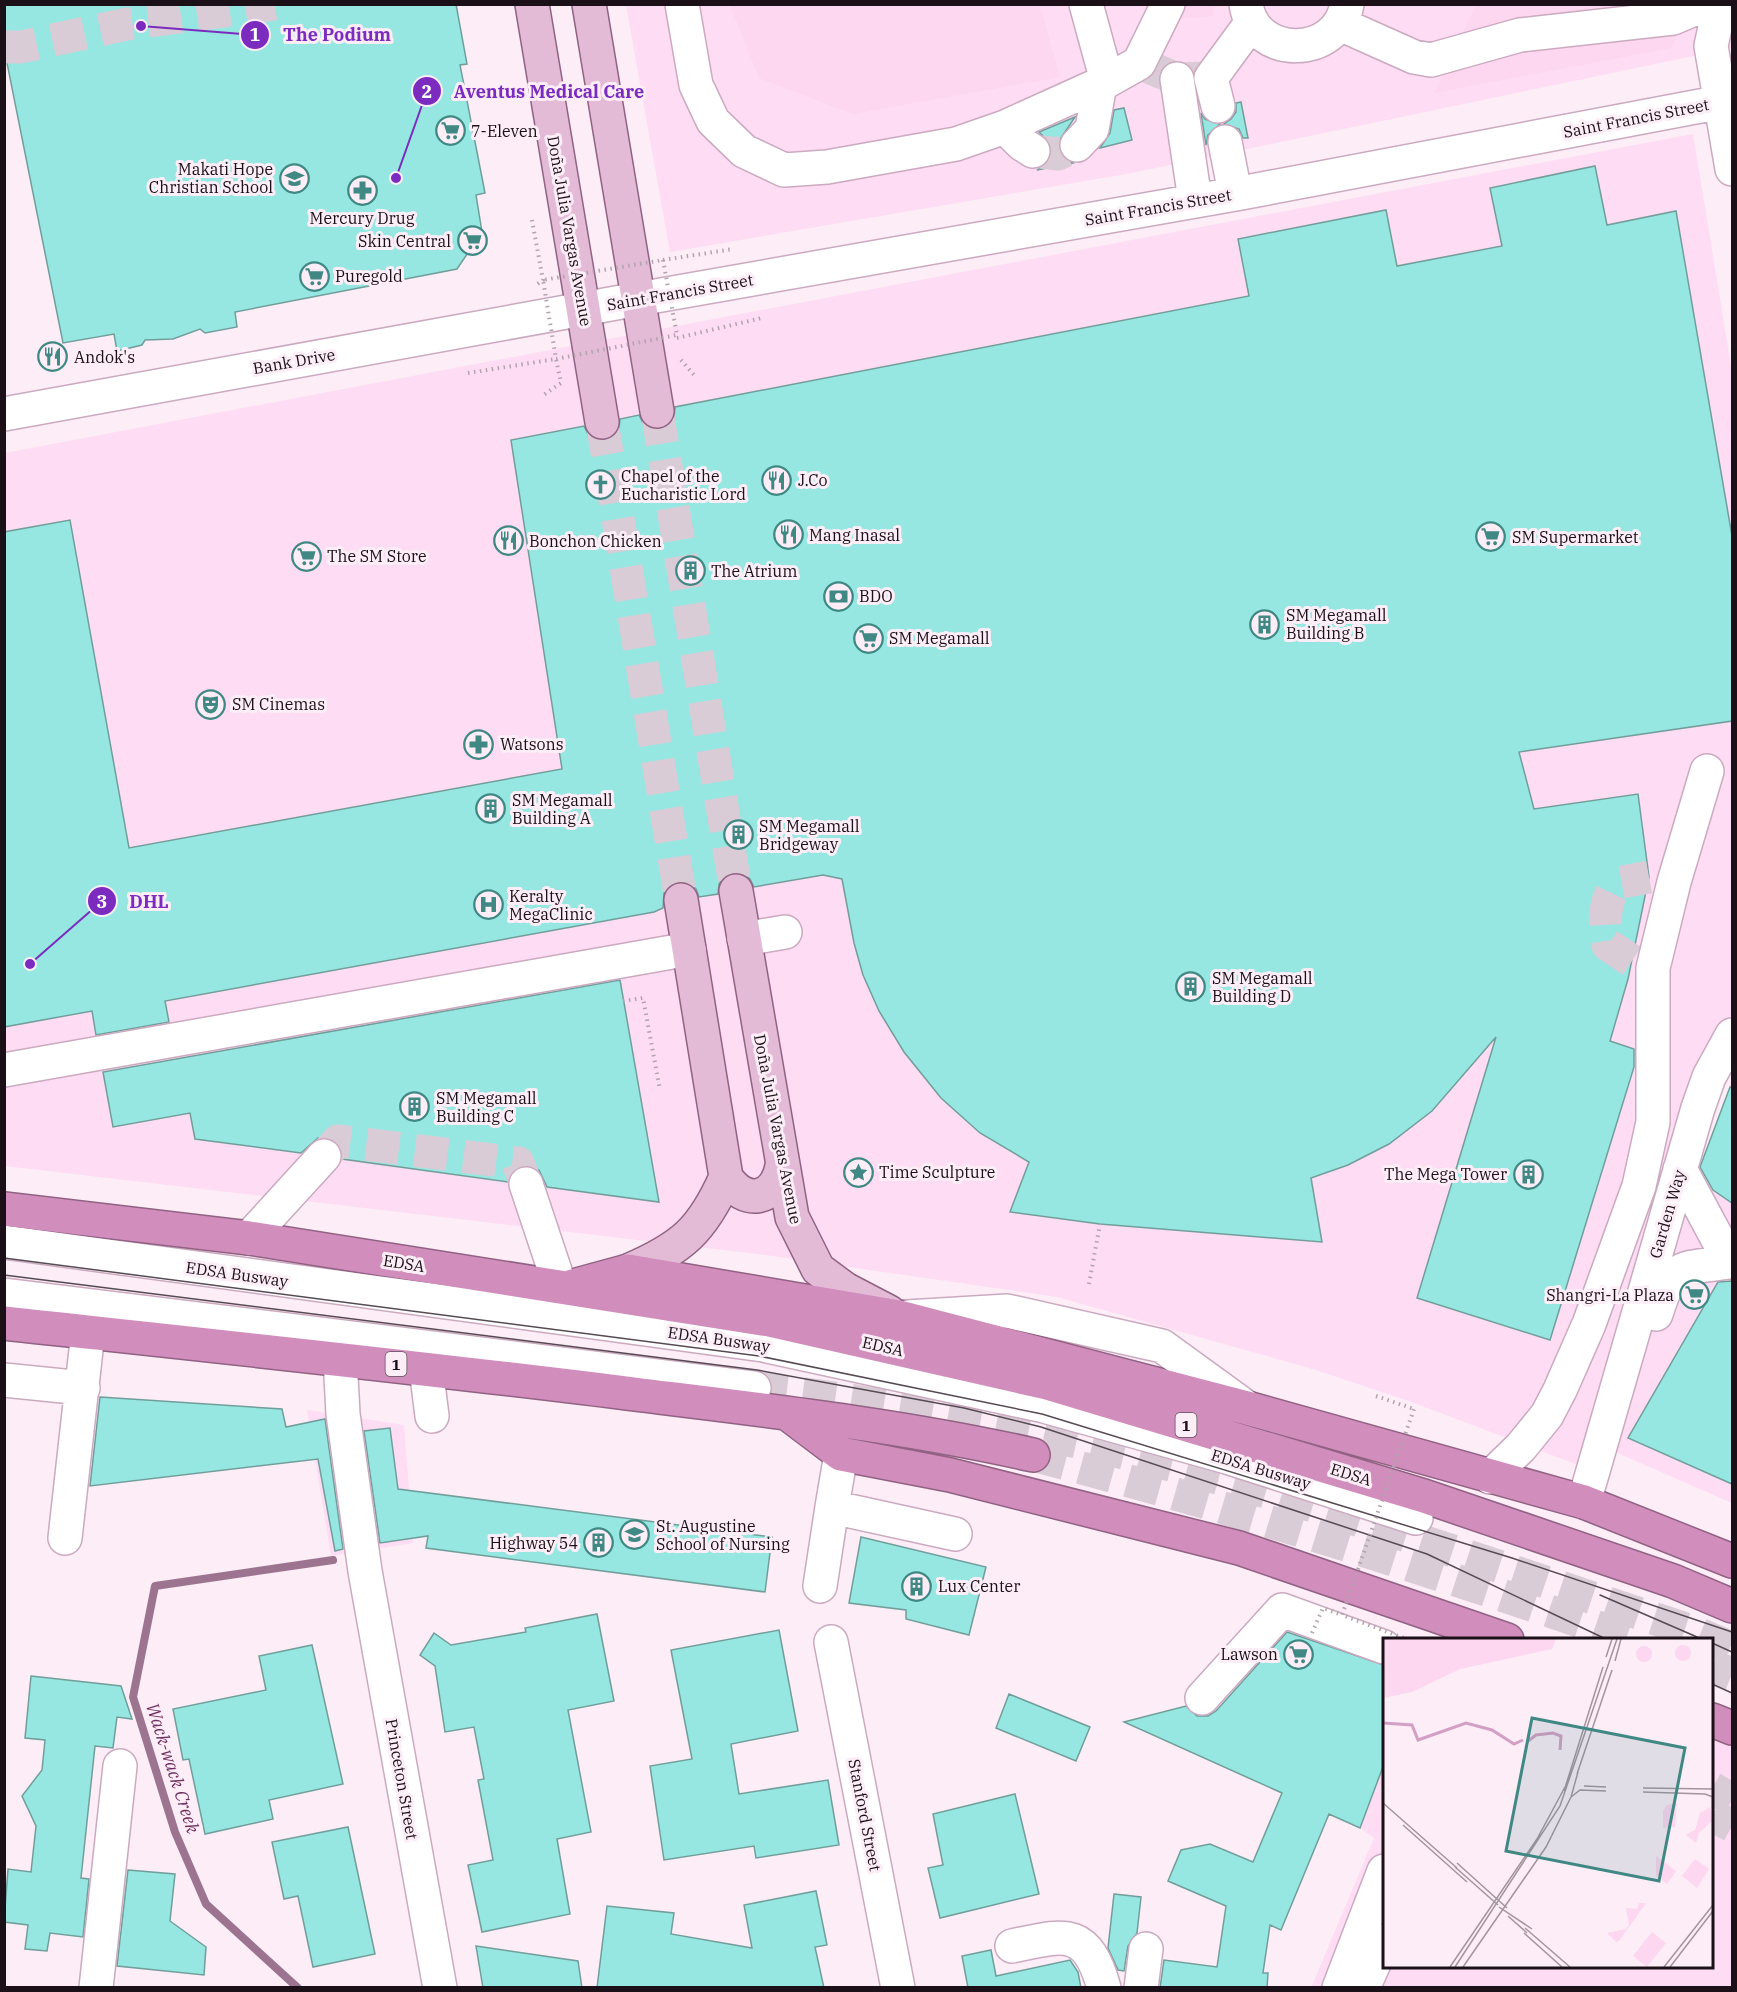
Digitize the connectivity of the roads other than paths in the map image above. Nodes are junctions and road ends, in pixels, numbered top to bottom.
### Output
1 (532, 4) edge
2 (573, 4) edge
3 (589, 4) edge
4 (682, 4) edge
5 (1086, 4) edge
6 (1168, 4) edge
7 (1706, 4) edge
8 (1720, 4) edge
9 (1249, 13) edge
10 (1343, 14) edge
11 (1177, 79) dead end
12 (1103, 82) junction
13 (1215, 92) dead end
14 (1727, 101) edge
15 (1005, 127) junction
16 (1225, 142) dead end
17 (1077, 145) tunnel mouth
18 (1033, 150) tunnel mouth
19 (1732, 169) edge
20 (1235, 194) junction
21 (1195, 200) junction
22 (633, 300) junction
23 (583, 309) junction
24 (657, 411) tunnel mouth
25 (4, 414) edge
26 (602, 422) tunnel mouth
27 (1707, 771) dead end
28 (736, 891) tunnel mouth
29 (681, 900) tunnel mouth
30 (785, 932) dead end
31 (744, 939) junction
32 (689, 949) junction
33 (1732, 1035) edge
34 (4, 1070) edge
35 (324, 1156) tunnel mouth
36 (1689, 1163) junction
37 (782, 1166) junction
38 (726, 1177) junction
39 (526, 1184) tunnel mouth
40 (4, 1209) edge
41 (249, 1238) junction
42 (4, 1242) edge
43 (628, 1271) junction
44 (561, 1289) junction
45 (4, 1295) edge
46 (899, 1317) junction
47 (4, 1323) edge
48 (88, 1332) junction
49 (340, 1358) junction
50 (426, 1368) junction
51 (4, 1380) edge
52 (82, 1388) junction
53 (754, 1388) tunnel mouth
54 (787, 1413) junction
55 (432, 1416) dead end
56 (841, 1454) junction
57 (1033, 1455) tunnel mouth
58 (1490, 1477) junction
59 (1590, 1505) junction
60 (832, 1507) junction
61 (1416, 1518) dead end
62 (955, 1534) dead end
63 (65, 1538) dead end
64 (1732, 1561) edge
65 (1304, 1569) junction
66 (820, 1586) dead end
67 (1732, 1606) edge
68 (1282, 1610) junction
69 (1467, 1632) edge
70 (1497, 1638) edge
71 (831, 1642) dead end
72 (1383, 1647) edge
73 (1202, 1698) dead end
74 (1713, 1720) edge
75 (1732, 1728) edge
76 (120, 1767) dead end
77 (1383, 1874) edge
78 (1383, 1943) edge
79 (1012, 1946) dead end
80 (1146, 1949) dead end
81 (96, 1988) edge
82 (440, 1988) edge
83 (898, 1988) edge
84 (1104, 1988) edge
85 (1141, 1988) edge
86 (1339, 1988) edge
87 (1363, 1988) edge

1 - 23 main road, Doña Julia Vargas Avenue
2 - 22 main road
3 - 22 main road
4 - 15 street
5 - 12 street
6 - 12 street
7 - 10 street
8 - 14 street
9 - 10 street
9 - 13 street
11 - 21 street
12 - 15 street
12 - 17 street
14 - 19 street
14 - 20 street, Saint Francis Street
15 - 18 street
16 - 20 street
20 - 21 street, Saint Francis Street
21 - 22 street, Saint Francis Street
22 - 23 street, Saint Francis Street
22 - 24 main road
23 - 25 street, Bank Drive
23 - 26 main road, Doña Julia Vargas Avenue
27 - 58 street
28 - 31 main road, Doña Julia Vargas Avenue
29 - 32 main road
30 - 31 street
31 - 37 main road, Doña Julia Vargas Avenue
32 - 34 street
32 - 38 main road
33 - 36 street, Garden Way
35 - 41 street
36 - 59 street, Garden Way
36 - 59 street
37 - 38 main road
37 - 46 main road, Doña Julia Vargas Avenue
38 - 43 main road
39 - 44 street
40 - 41 highway, EDSA / 1
41 - 44 highway, EDSA / 1
42 - 61 street, EDSA Busway
43 - 44 highway, 1
43 - 46 highway, 1
44 - 67 highway, EDSA / 1
45 - 53 street
46 - 58 highway, 1
47 - 48 highway, 1
48 - 49 highway, 1
48 - 52 street
49 - 50 highway, 1
49 - 82 street, Princeton Street
50 - 54 highway, 1
50 - 55 street
51 - 52 street
52 - 63 street
54 - 56 highway
54 - 57 highway, 1
56 - 60 street
56 - 65 highway
58 - 59 highway, 1
59 - 64 highway, 1
60 - 62 street
60 - 66 street
65 - 68 street
65 - 69 highway
68 - 72 street
68 - 73 street
69 - 70 highway
71 - 83 street, Stanford Street
74 - 75 highway
76 - 81 street
77 - 86 street
78 - 87 street
79 - 84 street
80 - 85 street

